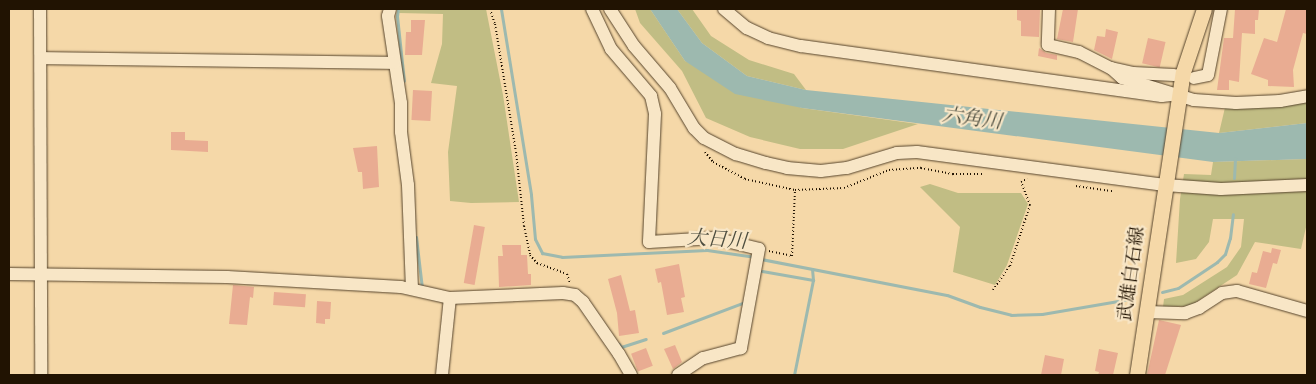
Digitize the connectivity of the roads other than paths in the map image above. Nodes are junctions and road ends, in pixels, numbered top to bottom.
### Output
1 (40, 9) edge
2 (390, 9) edge
3 (592, 9) edge
4 (610, 9) edge
5 (724, 9) edge
6 (1049, 9) edge
7 (1221, 9) edge
8 (1200, 10) edge
9 (41, 58) junction
10 (394, 63) junction
11 (1111, 68) junction
12 (1174, 76) dead end
13 (1194, 78) dead end
14 (1307, 96) edge
15 (1178, 99) junction
16 (1166, 182) junction
17 (1307, 185) edge
18 (9, 274) edge
19 (40, 274) junction
20 (412, 288) junction
21 (450, 298) junction
22 (1307, 311) edge
23 (1147, 312) junction
24 (41, 375) edge
25 (442, 375) edge
26 (631, 375) edge
27 (678, 375) edge
28 (1137, 375) edge

1 - 9 street
2 - 10 street
3 - 27 street
4 - 16 street
5 - 15 street
6 - 11 street
7 - 13 street
8 - 15 main road
9 - 10 street
9 - 19 street
10 - 20 street
11 - 12 street
11 - 15 street
14 - 15 street
15 - 16 main road, 武雄白石線
16 - 17 street
16 - 23 main road, 武雄白石線
18 - 19 street
19 - 20 street
19 - 24 street
20 - 21 street
21 - 25 street
21 - 26 street
22 - 23 street
23 - 28 main road, 武雄白石線

